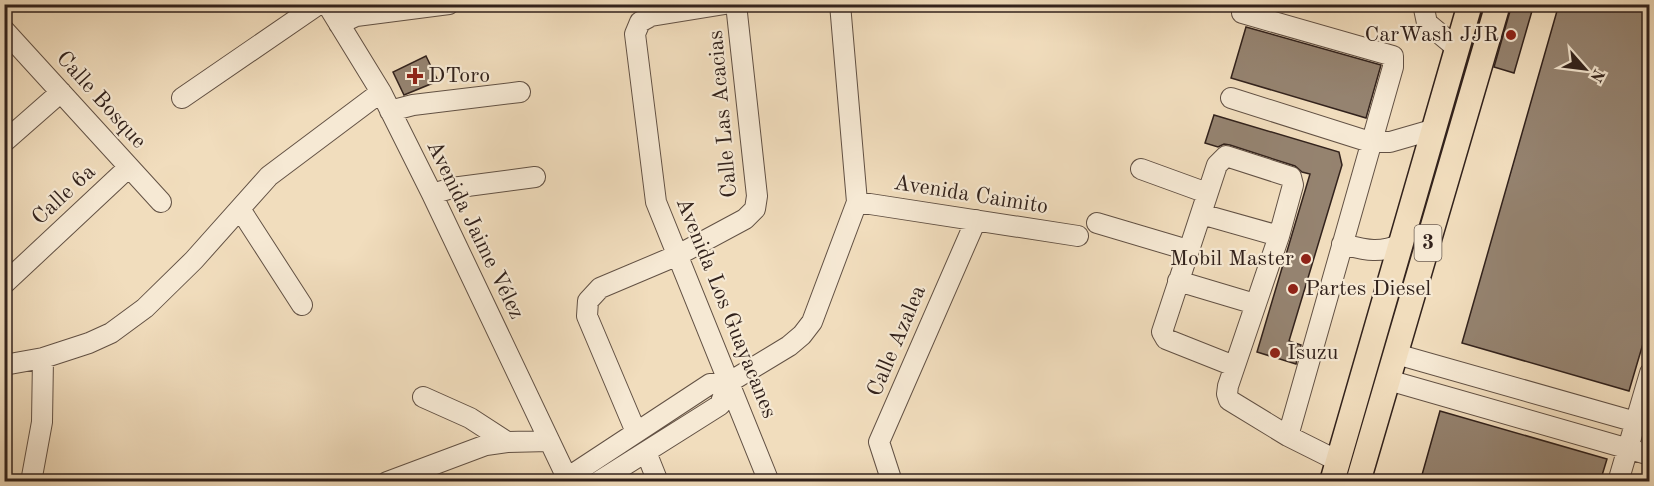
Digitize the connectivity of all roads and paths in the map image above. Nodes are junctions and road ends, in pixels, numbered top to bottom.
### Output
1 (319, 4) edge
2 (327, 4) edge
3 (449, 4) edge
4 (724, 4) edge
5 (736, 4) edge
6 (840, 4) edge
7 (1423, 4) edge
8 (1470, 4) edge
9 (1498, 4) edge
10 (1242, 13) dead end
11 (339, 24) junction
12 (4, 30) edge
13 (1458, 49) junction
14 (61, 92) junction
15 (381, 92) junction
16 (520, 92) dead end
17 (183, 98) dead end
18 (1231, 98) dead end
19 (390, 111) junction
20 (1435, 129) junction
21 (4, 142) edge
22 (1370, 142) junction
23 (129, 167) junction
24 (1141, 169) dead end
25 (535, 177) dead end
26 (1207, 193) junction
27 (432, 194) junction
28 (161, 202) dead end
29 (857, 202) junction
30 (240, 209) junction
31 (1201, 214) junction
32 (976, 220) junction
33 (1097, 223) dead end
34 (1078, 236) dead end
35 (1279, 236) junction
36 (1341, 244) junction
37 (1402, 244) junction
38 (1188, 250) junction
39 (678, 255) junction
40 (1178, 281) junction
41 (5, 283) edge
42 (1255, 304) junction
43 (302, 305) dead end
44 (1396, 354) junction
45 (43, 358) junction
46 (4, 365) edge
47 (1234, 366) junction
48 (1650, 373) edge
49 (1388, 380) junction
50 (728, 383) junction
51 (423, 397) dead end
52 (1642, 424) edge
53 (636, 432) junction
54 (1288, 436) junction
55 (549, 441) junction
56 (507, 442) junction
57 (1628, 449) junction
58 (646, 452) junction
59 (1650, 455) edge
60 (1335, 471) edge
61 (568, 480) edge
62 (31, 482) edge
63 (387, 482) edge
64 (598, 482) edge
65 (658, 482) edge
66 (769, 482) edge
67 (892, 482) edge
68 (1358, 482) edge
69 (1618, 482) edge

1 - 17 street
2 - 11 street, Avenida Jaime Vélez
3 - 11 street
4 - 39 street, Avenida Los Guayacanes
5 - 39 street, Calle Las Acacias
6 - 29 street
7 - 13 street
8 - 13 main road, 3
9 - 44 main road, 3
10 - 22 street
11 - 15 street, Avenida Jaime Vélez
12 - 14 street, Calle Bosque
13 - 20 main road, 3
14 - 21 street
14 - 23 street, Calle Bosque
15 - 19 street, Avenida Jaime Vélez
15 - 30 street
16 - 19 street
18 - 22 street
19 - 27 street, Avenida Jaime Vélez
20 - 22 street
20 - 37 main road, 3
22 - 36 street
23 - 28 street, Calle Bosque
23 - 41 street, Calle 6a
24 - 26 street
25 - 27 street
26 - 31 street
26 - 35 street
27 - 55 street, Avenida Jaime Vélez
29 - 32 street, Avenida Caimito
29 - 50 street
30 - 43 street
30 - 45 street
31 - 35 street
31 - 38 street
32 - 34 street, Avenida Caimito
32 - 67 street, Calle Azalea
33 - 38 street
35 - 42 street
36 - 37 street
36 - 54 street
37 - 60 main road, 3
38 - 40 street
39 - 50 street, Avenida Los Guayacanes
39 - 53 street, Calle Las Acacias
40 - 42 street
40 - 47 street
42 - 47 street
44 - 49 main road, 3
44 - 52 street
45 - 46 street
45 - 62 street
47 - 54 street
48 - 52 street
49 - 57 street
49 - 68 main road, 3
50 - 53 street
50 - 58 street
50 - 66 street, Avenida Los Guayacanes
51 - 56 street
52 - 57 street
53 - 61 street
54 - 60 street
55 - 56 street
55 - 61 street, Avenida Jaime Vélez
56 - 63 street
57 - 59 street
57 - 69 street
58 - 64 street
58 - 65 street

